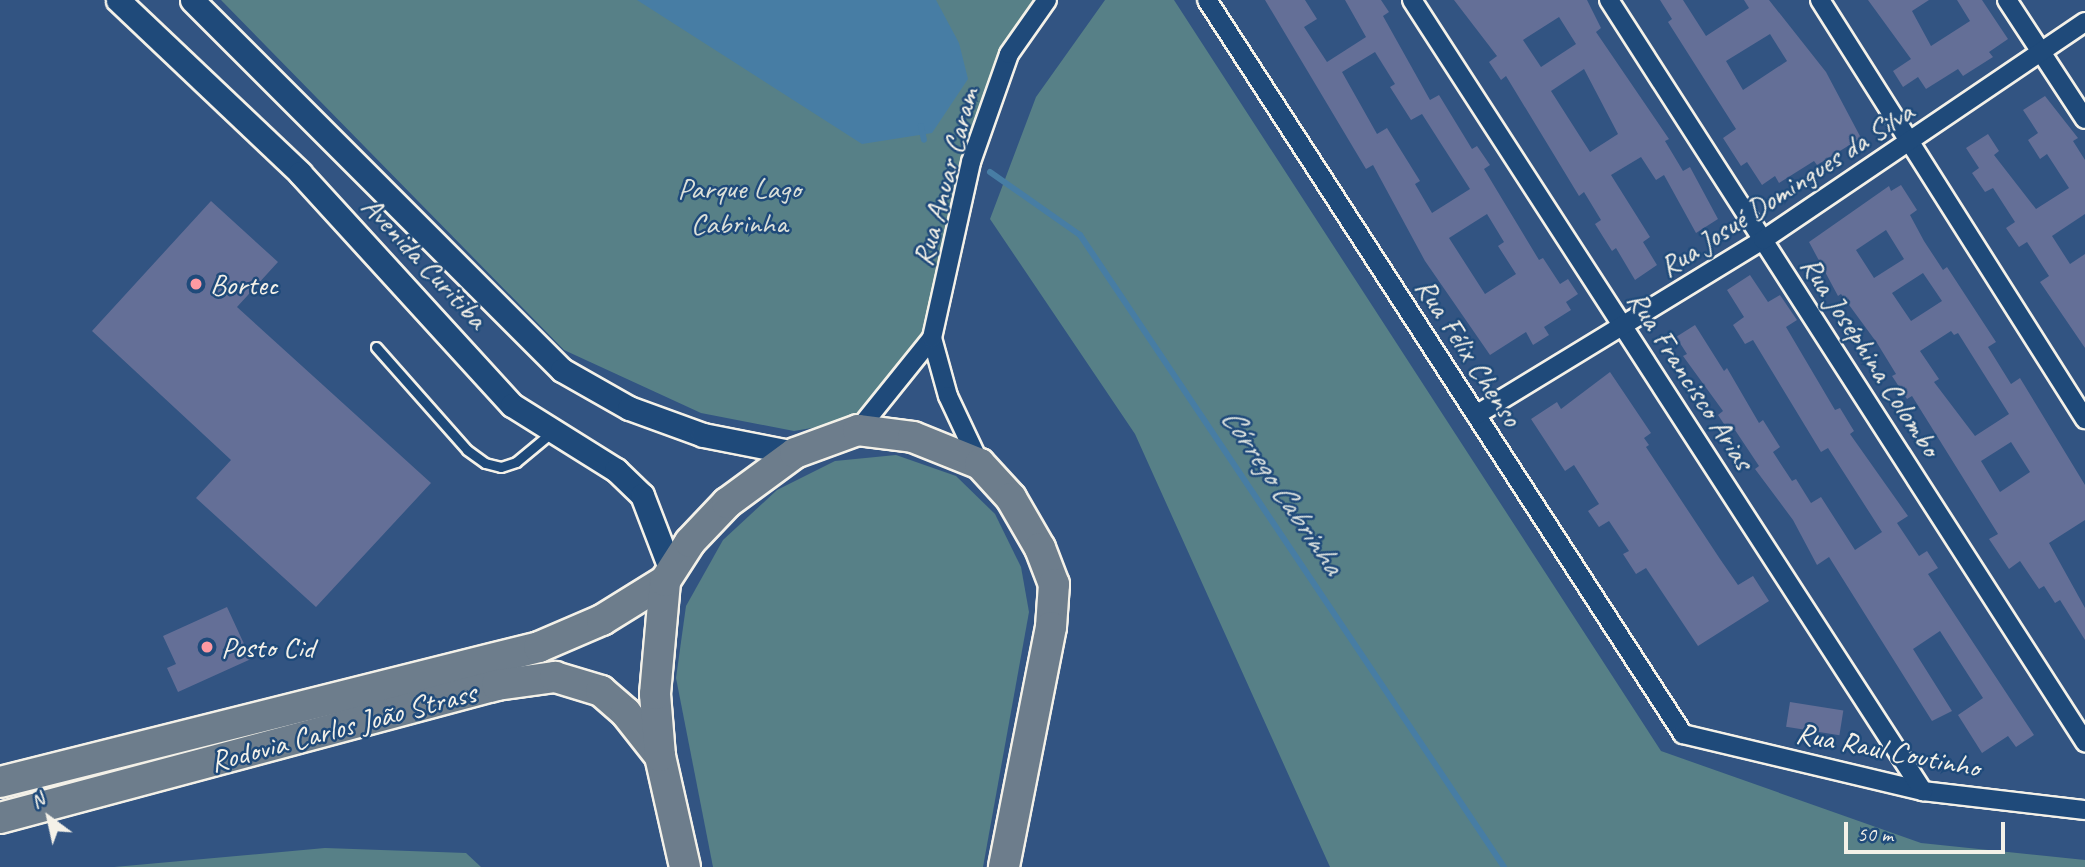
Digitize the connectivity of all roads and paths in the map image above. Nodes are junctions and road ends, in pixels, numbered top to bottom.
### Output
1 (118, 0) edge
2 (192, 0) edge
3 (1047, 0) edge
4 (1208, 0) edge
5 (1412, 0) edge
6 (1609, 0) edge
7 (1820, 0) edge
8 (2007, 0) edge
9 (2085, 22) edge
10 (2040, 52) junction
11 (2085, 119) edge
12 (1910, 142) junction
13 (1763, 240) junction
14 (1624, 328) junction
15 (932, 338) junction
16 (376, 347) dead end
17 (1476, 415) junction
18 (2085, 419) edge
19 (858, 430) junction
20 (551, 433) junction
21 (795, 453) junction
22 (980, 464) junction
23 (667, 575) junction
24 (1683, 734) joint
25 (2085, 742) edge
26 (660, 756) junction
27 (0, 782) edge
28 (1923, 791) junction
29 (2085, 810) edge
30 (0, 818) edge
31 (685, 867) edge
32 (1004, 867) edge

1 - 20 street, Avenida Curitiba
2 - 21 street, Avenida Curitiba
3 - 15 street, Rua Anuar Caram
4 - 17 street, Rua Félix Chenso
5 - 14 street, Rua Francisco Arias
6 - 13 street, Rua Joséphina Colombo
7 - 12 street
8 - 10 street
9 - 10 street, Rua Josué Domingues da Silva
10 - 11 street
10 - 12 street, Rua Josué Domingues da Silva
12 - 13 street, Rua Josué Domingues da Silva
12 - 18 street
13 - 14 street, Rua Josué Domingues da Silva
13 - 25 street, Rua Joséphina Colombo
14 - 17 street, Rua Josué Domingues da Silva
14 - 28 street, Rua Francisco Arias
15 - 19 street
15 - 22 street
16 - 20 lane
17 - 24 street, Rua Félix Chenso
19 - 21 highway, Rodovia Carlos João Strass
19 - 22 highway
20 - 23 street, Avenida Curitiba
21 - 23 highway, Rodovia Carlos João Strass
22 - 32 highway
23 - 26 highway
23 - 27 highway, Rodovia Carlos João Strass
24 - 28 street, Rua Raul Coutinho
26 - 30 highway, Rodovia Carlos João Strass
26 - 31 highway
28 - 29 street, Rua Raul Coutinho

